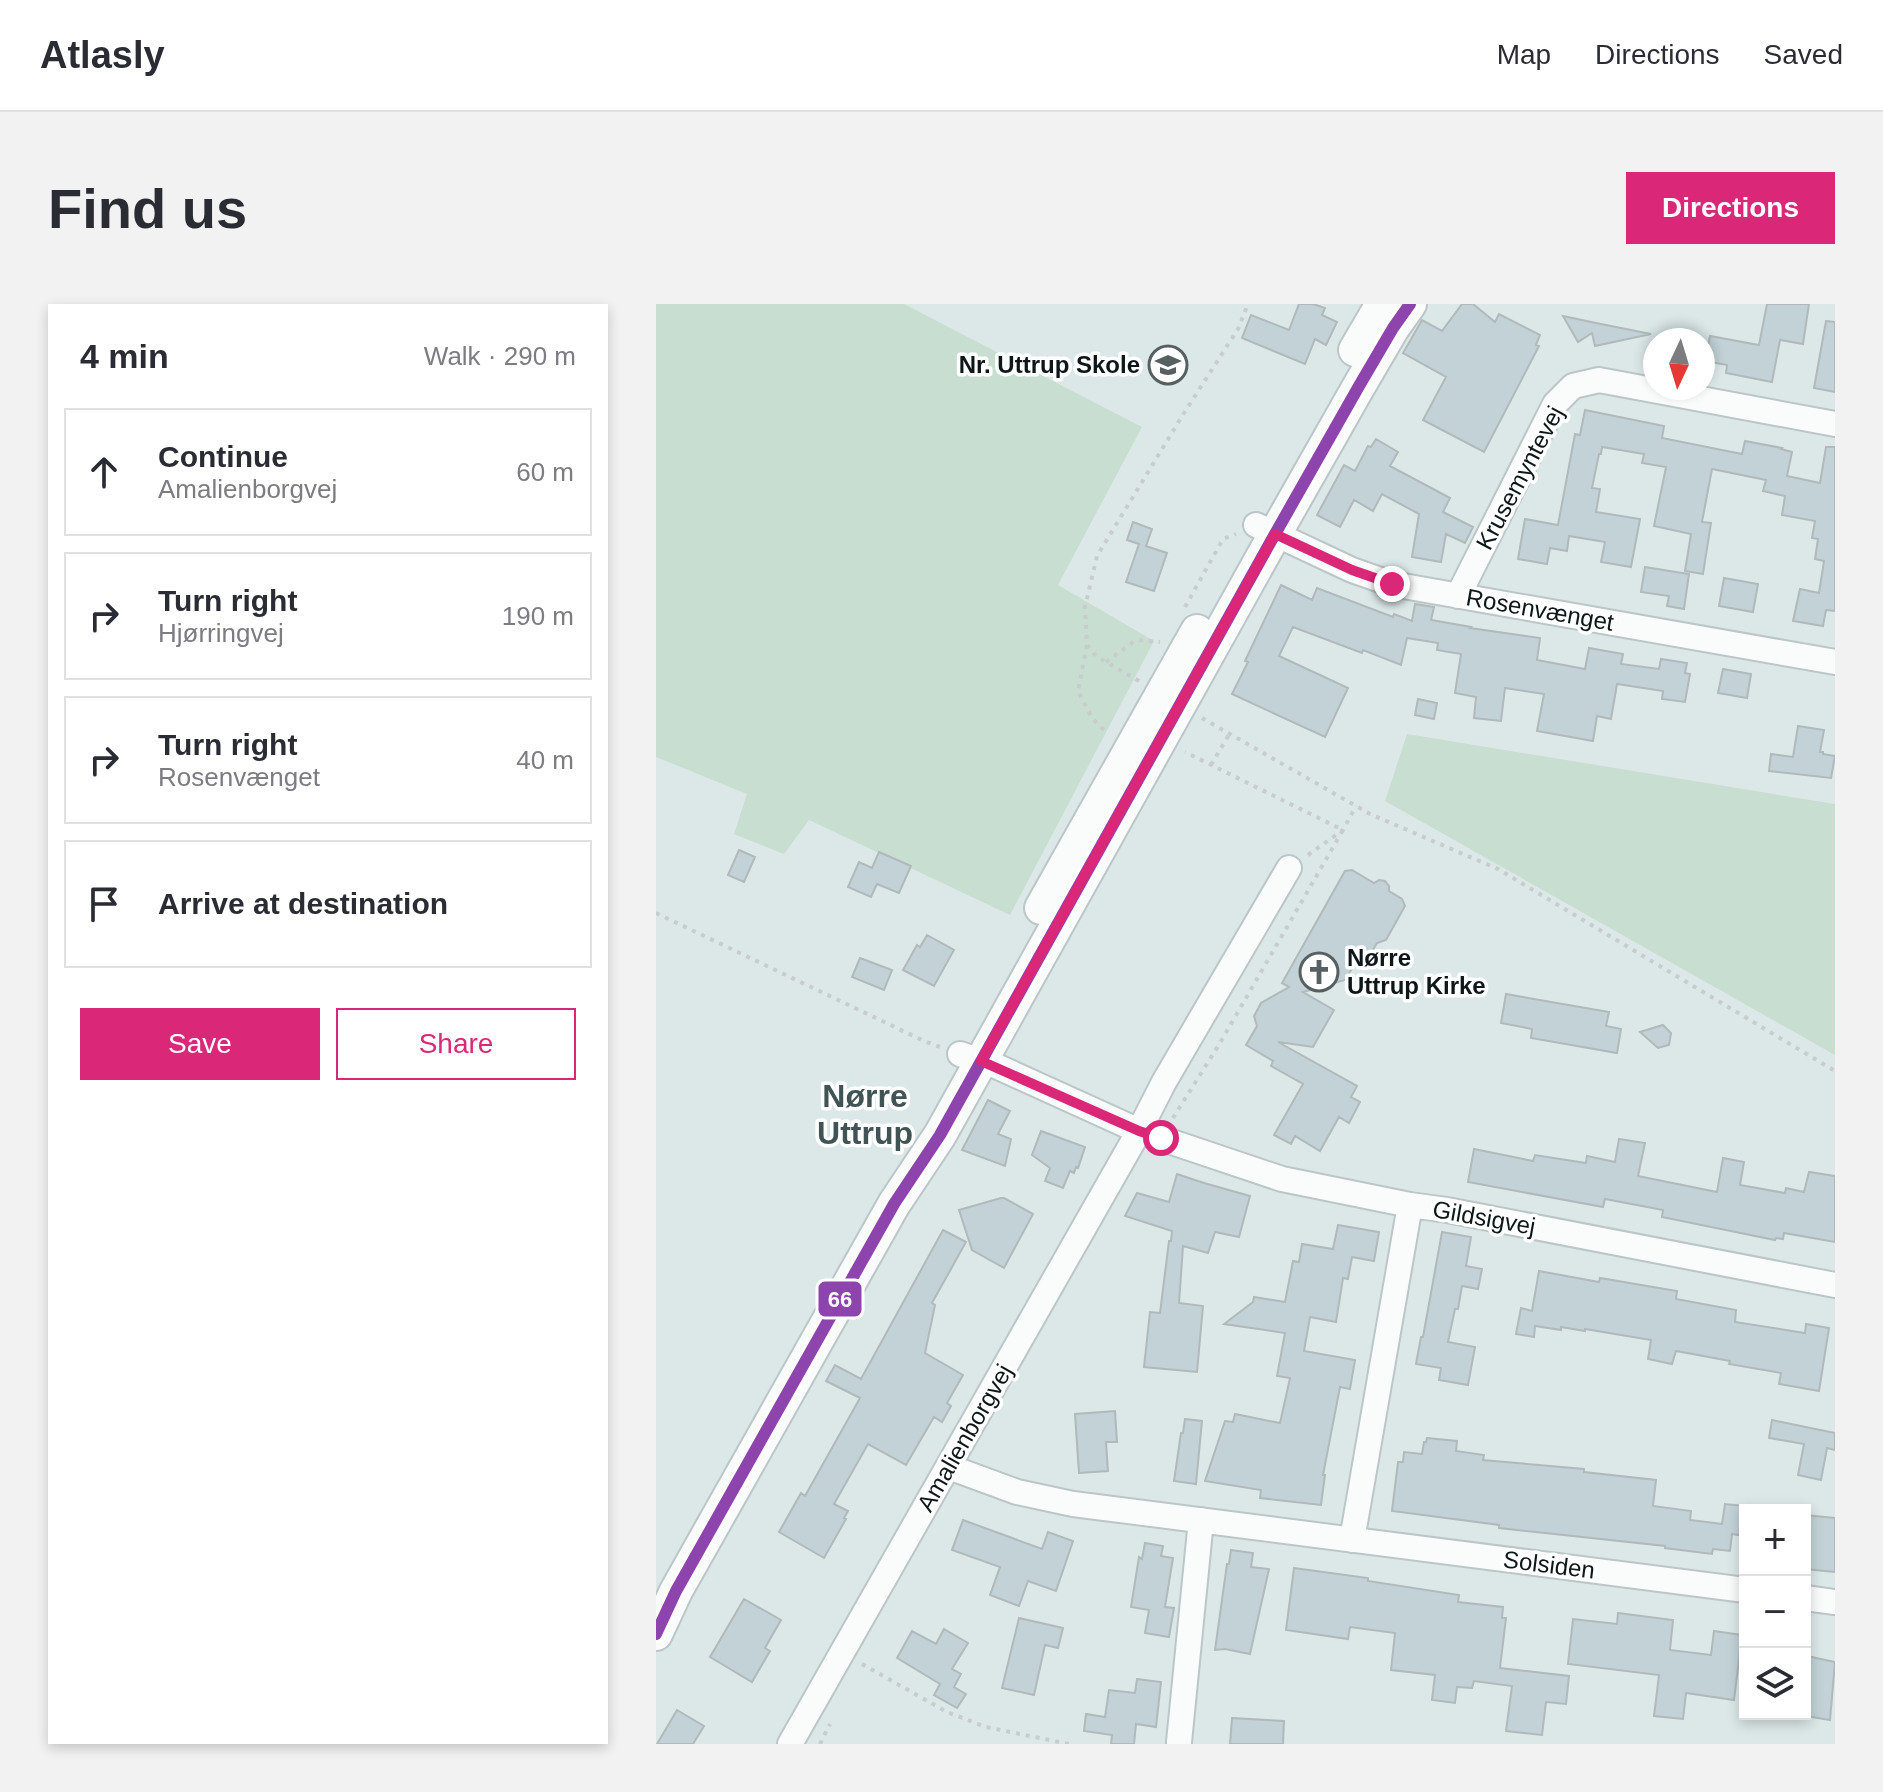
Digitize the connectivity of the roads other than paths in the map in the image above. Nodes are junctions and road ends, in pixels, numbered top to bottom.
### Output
1 (1382, 304) edge
2 (1410, 304) edge
3 (1835, 424) edge
4 (1266, 529) junction
5 (1458, 596) junction
6 (1835, 662) edge
7 (1289, 868) road end
8 (971, 1058) junction
9 (1139, 1131) junction
10 (1410, 1205) junction
11 (1835, 1285) edge
12 (949, 1467) junction
13 (1201, 1520) junction
14 (1352, 1540) junction
15 (1739, 1589) edge
16 (676, 1591) junction
17 (1811, 1599) edge
18 (1835, 1602) edge
19 (656, 1620) edge
20 (656, 1634) edge
21 (1179, 1742) edge
22 (790, 1744) edge

1 - 4 main road
2 - 4 main road
3 - 5 street, Krusemyntevej
4 - 5 street, Rosenvænget
4 - 8 main road
4 - 8 main road
5 - 6 street, Rosenvænget
7 - 9 street, Amalienborgvej
8 - 9 street
8 - 16 main road
9 - 10 street, Gildsigvej
9 - 12 street, Amalienborgvej
10 - 11 street, Gildsigvej
10 - 14 street
12 - 13 street, Solsiden
12 - 22 street, Amalienborgvej
13 - 14 street, Solsiden
13 - 21 street
14 - 15 street, Solsiden
16 - 19 main road
16 - 20 main road
17 - 18 street

